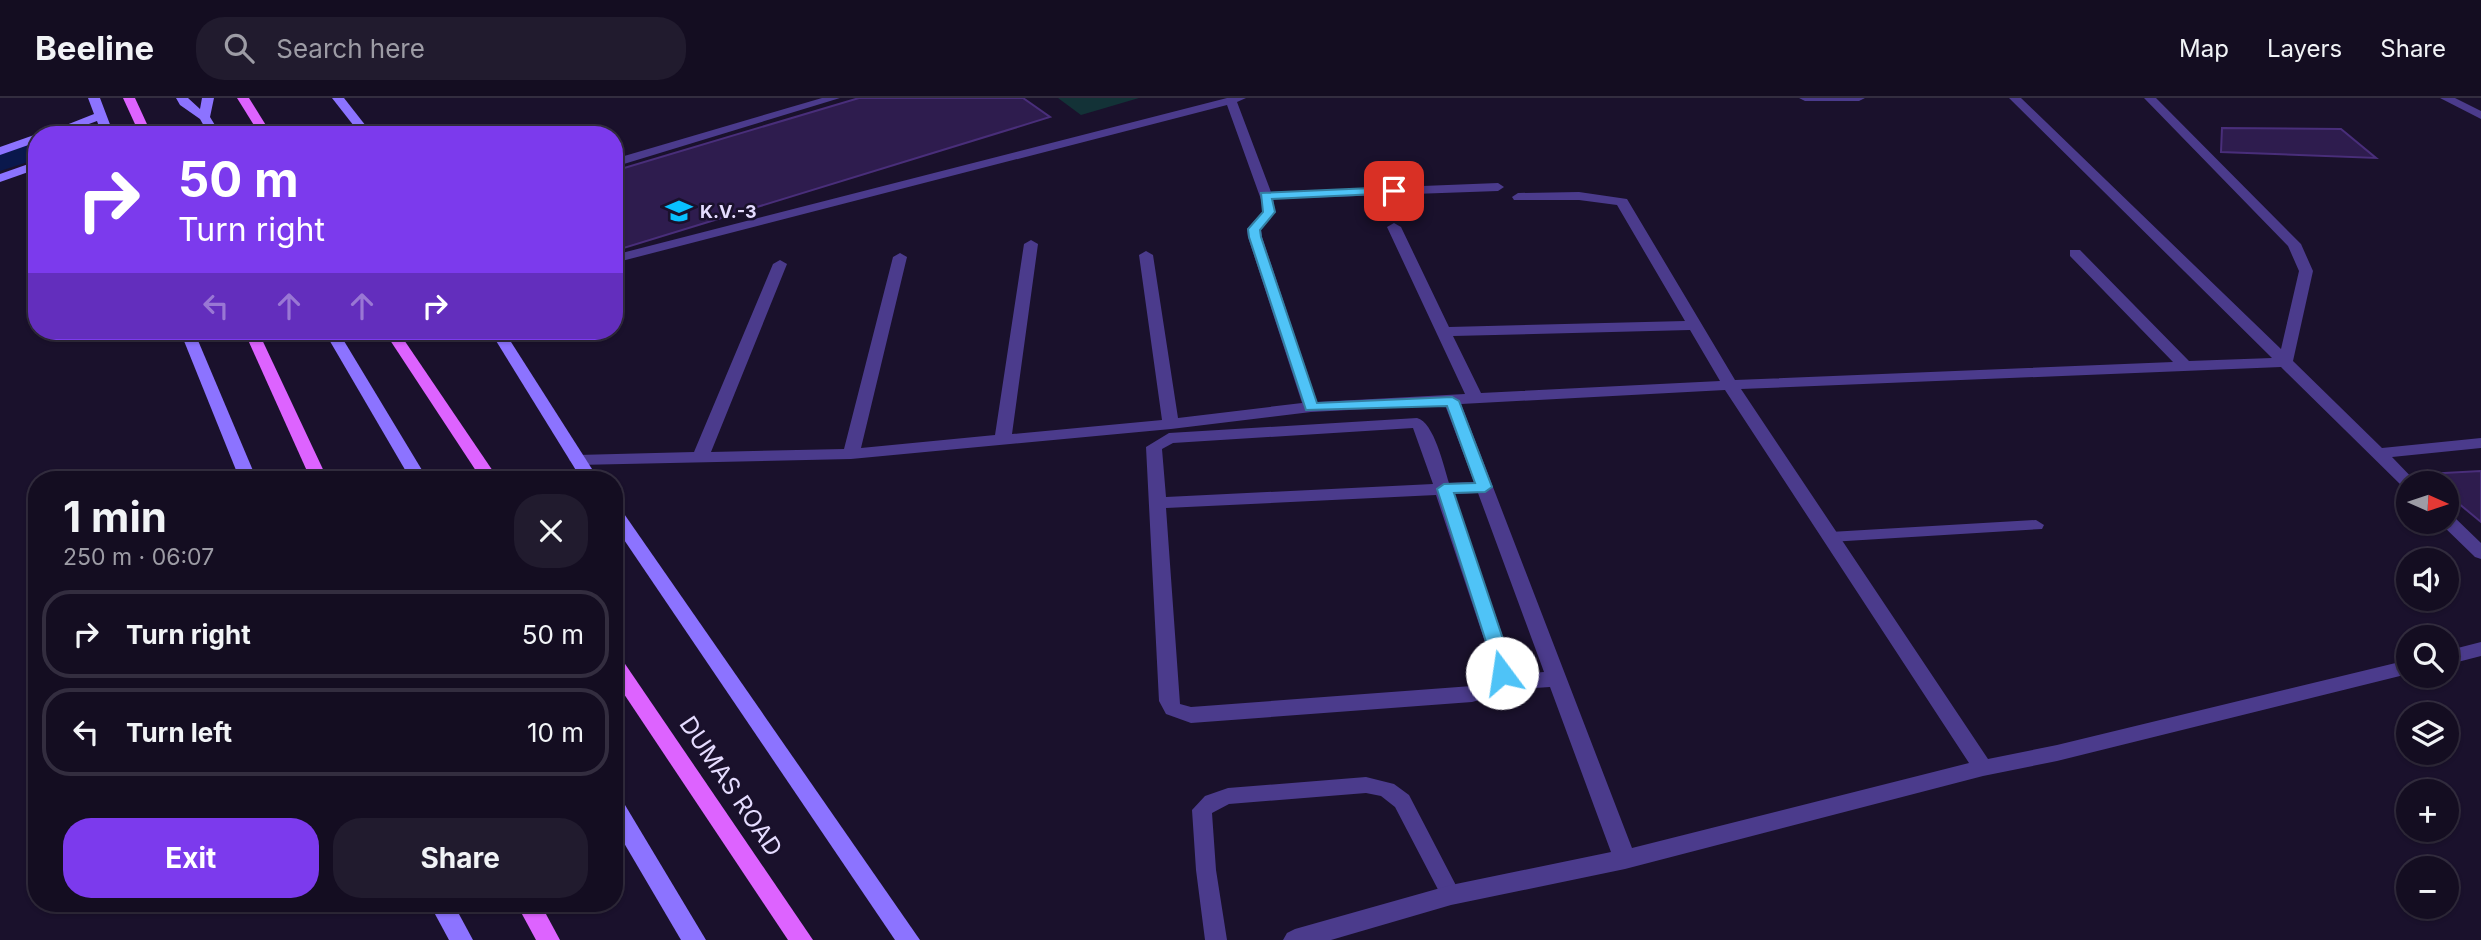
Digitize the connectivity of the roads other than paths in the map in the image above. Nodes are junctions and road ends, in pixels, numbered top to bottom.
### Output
1 (94, 98) edge
2 (129, 98) edge
3 (181, 98) edge
4 (208, 98) edge
5 (243, 98) edge
6 (338, 98) edge
7 (834, 98) edge
8 (1805, 98) edge
9 (1859, 98) edge
10 (2015, 98) edge
11 (2150, 98) edge
12 (2446, 98) edge
13 (1236, 99) edge
14 (101, 116) junction
15 (2481, 116) edge
16 (204, 117) junction
17 (73, 126) edge
18 (105, 126) edge
19 (142, 126) edge
20 (210, 126) edge
21 (260, 126) edge
22 (360, 126) edge
23 (28, 141) edge
24 (0, 151) edge
25 (623, 160) edge
26 (28, 168) edge
27 (0, 178) edge
28 (1498, 187) dead end
29 (1265, 195) junction
30 (1518, 197) dead end
31 (1394, 227) dead end
32 (1031, 244) dead end
33 (2076, 253) dead end
34 (1146, 255) dead end
35 (623, 257) edge
36 (900, 257) dead end
37 (780, 264) dead end
38 (1695, 325) junction
39 (1444, 332) junction
40 (191, 340) edge
41 (255, 340) edge
42 (336, 340) edge
43 (397, 340) edge
44 (503, 340) edge
45 (2285, 362) junction
46 (2184, 365) junction
47 (1730, 385) junction
48 (1475, 398) junction
49 (1452, 401) junction
50 (1311, 407) junction
51 (1171, 424) junction
52 (1003, 439) junction
53 (2481, 443) edge
54 (2379, 453) junction
55 (851, 454) junction
56 (700, 458) junction
57 (577, 460) junction
58 (244, 471) edge
59 (316, 471) edge
60 (415, 471) edge
61 (485, 471) edge
62 (585, 471) edge
63 (2397, 471) edge
64 (1485, 487) junction
65 (1444, 489) junction
66 (1157, 503) junction
67 (623, 525) edge
68 (2036, 525) dead end
69 (2459, 532) edge
70 (1830, 537) junction
71 (2481, 553) edge
72 (2481, 649) edge
73 (2459, 655) edge
74 (2396, 670) edge
75 (623, 676) edge
76 (1557, 679) junction
77 (1499, 683) junction
78 (1983, 768) junction
79 (623, 821) edge
80 (1625, 859) junction
81 (1451, 895) junction
82 (446, 912) edge
83 (533, 912) edge
84 (461, 940) edge
85 (548, 940) edge
86 (694, 940) edge
87 (801, 940) edge
88 (908, 940) edge
89 (1216, 940) edge
90 (1295, 940) edge

1 - 14 street
2 - 19 main road
3 - 16 street
4 - 16 street
5 - 21 main road
6 - 22 street
7 - 25 street
8 - 9 street
10 - 45 street
11 - 45 street
12 - 15 street
13 - 29 street
13 - 35 street
14 - 17 street
14 - 18 street
16 - 20 street
23 - 24 street
26 - 27 street
28 - 29 street
29 - 50 street
30 - 38 street
31 - 39 street
32 - 52 street
33 - 46 street
34 - 51 street
36 - 55 street
37 - 56 street
38 - 39 street
38 - 47 street
39 - 48 street
40 - 58 street
41 - 59 main road
42 - 60 street
43 - 61 main road
44 - 57 street
45 - 46 street
45 - 54 street
46 - 47 street
47 - 48 street
47 - 70 street
48 - 49 street
49 - 50 street
49 - 64 street
50 - 51 street
51 - 52 street
52 - 55 street
53 - 54 street
54 - 63 street
55 - 56 street
56 - 57 street
57 - 62 street
64 - 65 street
64 - 76 street
65 - 66 street
65 - 66 street
65 - 77 street
66 - 77 street
67 - 88 street
68 - 70 lane
69 - 71 street
70 - 78 street
72 - 73 street
74 - 78 street
75 - 87 main road, DUMAS ROAD
76 - 77 street
76 - 80 street
78 - 80 street
79 - 86 street
80 - 81 street
81 - 89 lane
81 - 90 street
82 - 84 street
83 - 85 main road

